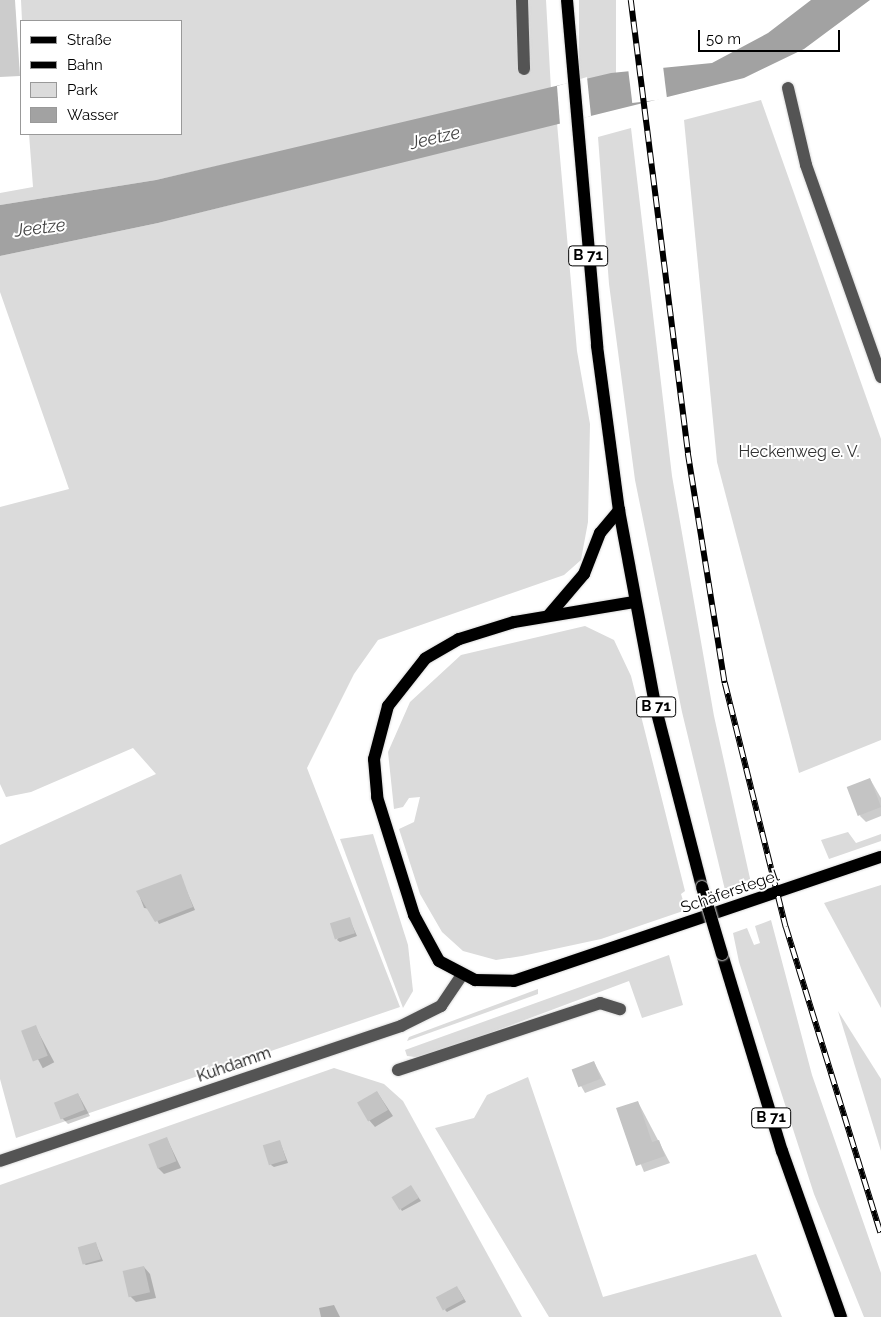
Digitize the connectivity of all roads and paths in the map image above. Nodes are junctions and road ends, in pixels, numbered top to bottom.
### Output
1 (522, 0) edge
2 (567, 0) edge
3 (524, 69) dead end
4 (788, 88) dead end
5 (881, 377) edge
6 (619, 510) junction
7 (634, 602) junction
8 (549, 615) junction
9 (881, 857) edge
10 (462, 975) junction
11 (620, 1009) dead end
12 (398, 1070) dead end
13 (0, 1161) edge
14 (841, 1317) edge

1 - 3 lane
2 - 6 main road, B 71
4 - 5 lane
6 - 7 main road, B 71
6 - 8 main road
7 - 8 main road
7 - 14 main road, B 71, bridge
8 - 10 main road
9 - 10 main road, Schäferstegel
10 - 13 lane, Kuhdamm
11 - 12 lane

